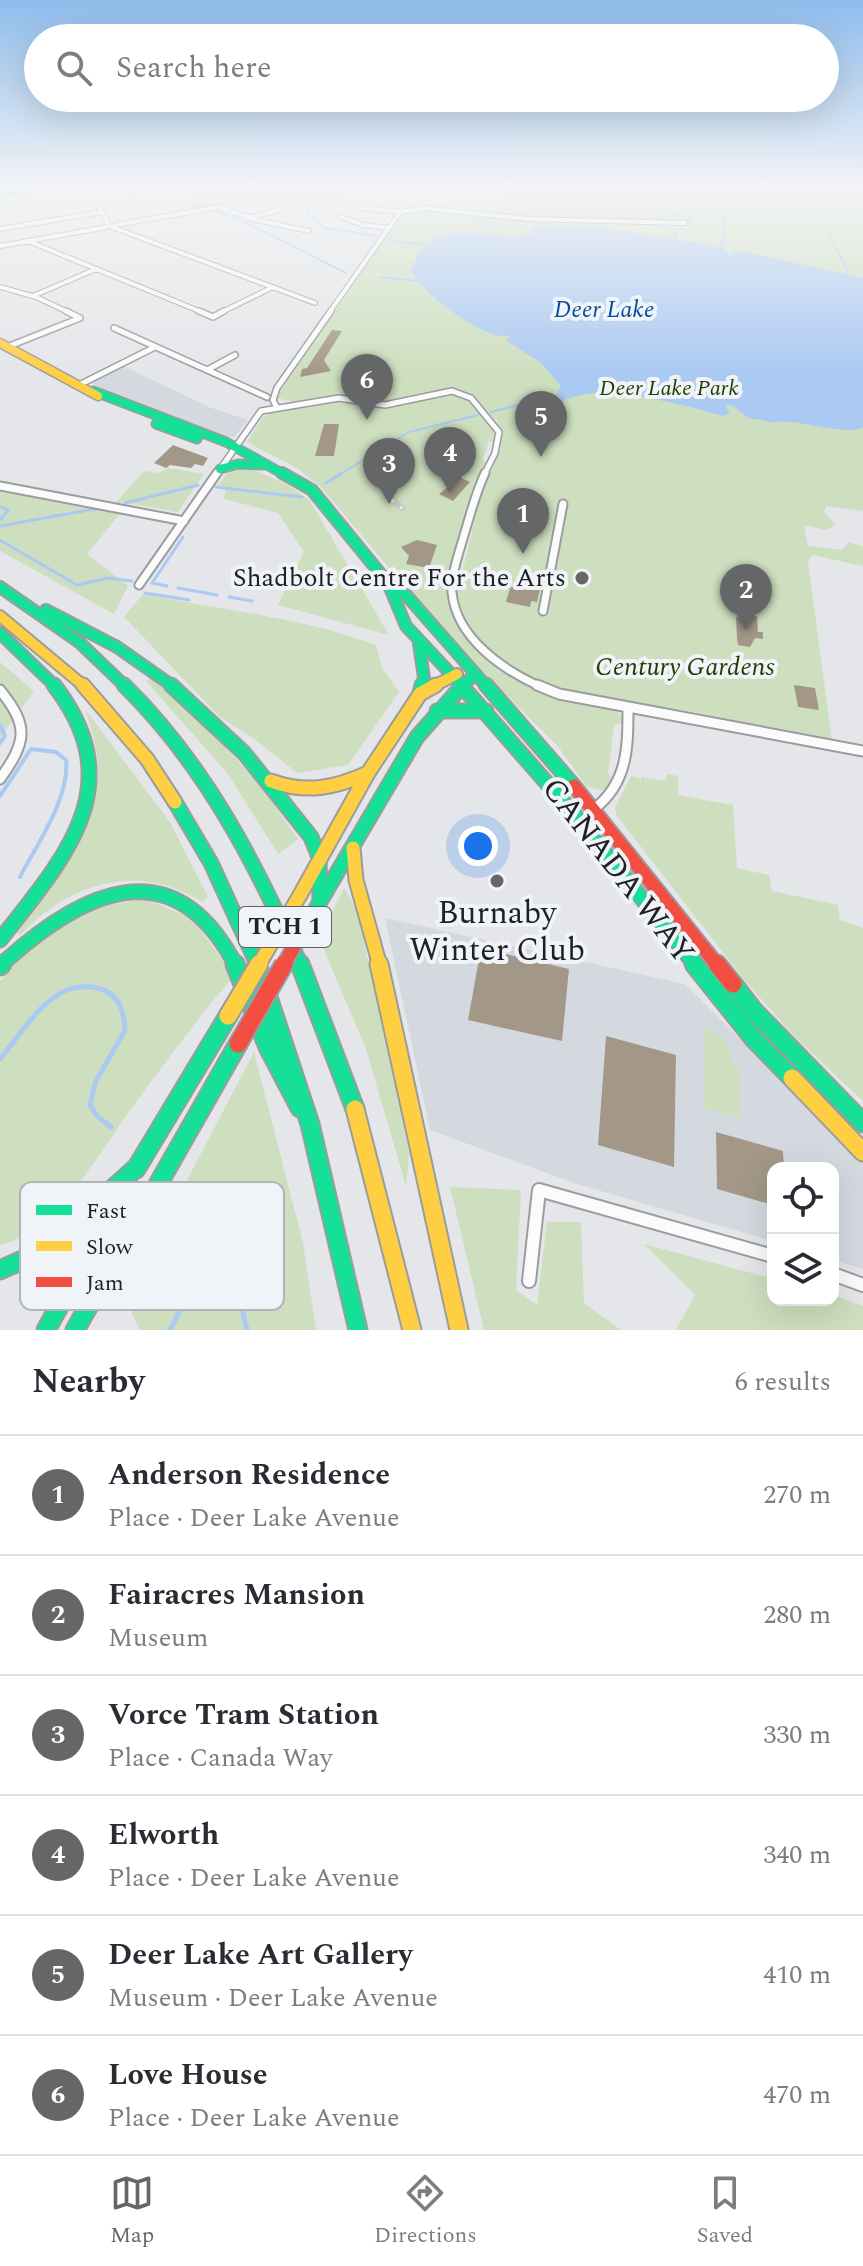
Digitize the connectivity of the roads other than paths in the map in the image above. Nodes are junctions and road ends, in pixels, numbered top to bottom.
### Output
1 (52, 251) edge
2 (178, 251) edge
3 (372, 251) edge
4 (96, 269) junction
5 (0, 287) edge
6 (273, 287) junction
7 (32, 296) junction
8 (315, 303) dead end
9 (114, 328) dead end
10 (4, 345) edge
11 (155, 347) junction
12 (235, 355) dead end
13 (207, 370) junction
14 (81, 384) junction
15 (277, 388) junction
16 (267, 397) junction
17 (272, 406) junction
18 (234, 448) junction
19 (271, 465) junction
20 (220, 469) junction
21 (0, 486) edge
22 (563, 504) dead end
23 (184, 521) junction
24 (388, 583) junction
25 (139, 585) dead end
26 (0, 587) edge
27 (24, 601) junction
28 (543, 611) dead end
29 (0, 616) edge
30 (0, 633) edge
31 (419, 644) junction
32 (470, 673) junction
33 (452, 677) junction
34 (461, 686) junction
35 (0, 690) edge
36 (420, 694) junction
37 (628, 707) junction
38 (437, 711) junction
39 (486, 711) junction
40 (863, 751) edge
41 (368, 773) junction
42 (0, 779) edge
43 (269, 779) junction
44 (594, 809) junction
45 (353, 848) junction
46 (319, 861) junction
47 (320, 900) junction
48 (0, 940) edge
49 (0, 966) edge
50 (863, 1123) edge
51 (317, 1140) junction
52 (863, 1152) edge
53 (136, 1168) junction
54 (120, 1182) edge
55 (128, 1182) edge
56 (159, 1182) edge
57 (767, 1254) edge
58 (20, 1261) edge
59 (0, 1270) edge
60 (839, 1276) edge
61 (529, 1281) dead end
62 (863, 1285) edge
63 (57, 1310) edge
64 (86, 1310) edge
65 (46, 1330) edge
66 (75, 1330) edge
67 (358, 1330) edge
68 (412, 1330) edge
69 (459, 1330) edge

1 - 4 street
2 - 6 street
3 - 15 street
4 - 6 street
4 - 7 street
5 - 7 street
6 - 8 street
7 - 10 street
9 - 11 street
10 - 14 main road, CANADA WAY
11 - 13 street
11 - 14 street
12 - 13 street
13 - 16 street
14 - 18 main road, CANADA WAY
15 - 16 street
15 - 17 street
16 - 17 street
17 - 18 street
17 - 37 street
18 - 19 main road, CANADA WAY
18 - 20 street
19 - 20 main road
19 - 24 main road, CANADA WAY
20 - 23 street
21 - 23 street
22 - 28 street
23 - 25 street
24 - 31 main road, CANADA WAY
24 - 32 main road, CANADA WAY
26 - 27 main road, TCH 1
27 - 43 main road
27 - 68 main road, TCH 1
29 - 51 main road, TCH 1
30 - 48 main road
31 - 33 main road, CANADA WAY
31 - 36 main road
32 - 33 main road
32 - 34 main road
32 - 44 main road, CANADA WAY
33 - 34 main road, CANADA WAY
33 - 36 main road
34 - 38 main road
34 - 39 main road, CANADA WAY
35 - 42 street
36 - 41 main road
37 - 40 street
37 - 44 street
38 - 39 main road
38 - 45 main road
39 - 52 main road, CANADA WAY
41 - 43 main road
41 - 46 main road
43 - 46 main road
44 - 50 main road, CANADA WAY
45 - 47 main road
45 - 69 main road
46 - 47 main road
46 - 53 main road, bridge
47 - 56 main road, bridge
49 - 51 main road
51 - 67 main road, TCH 1
53 - 54 main road
53 - 55 main road
57 - 61 street
58 - 59 main road
60 - 62 street
63 - 65 main road
64 - 66 main road, bridge

